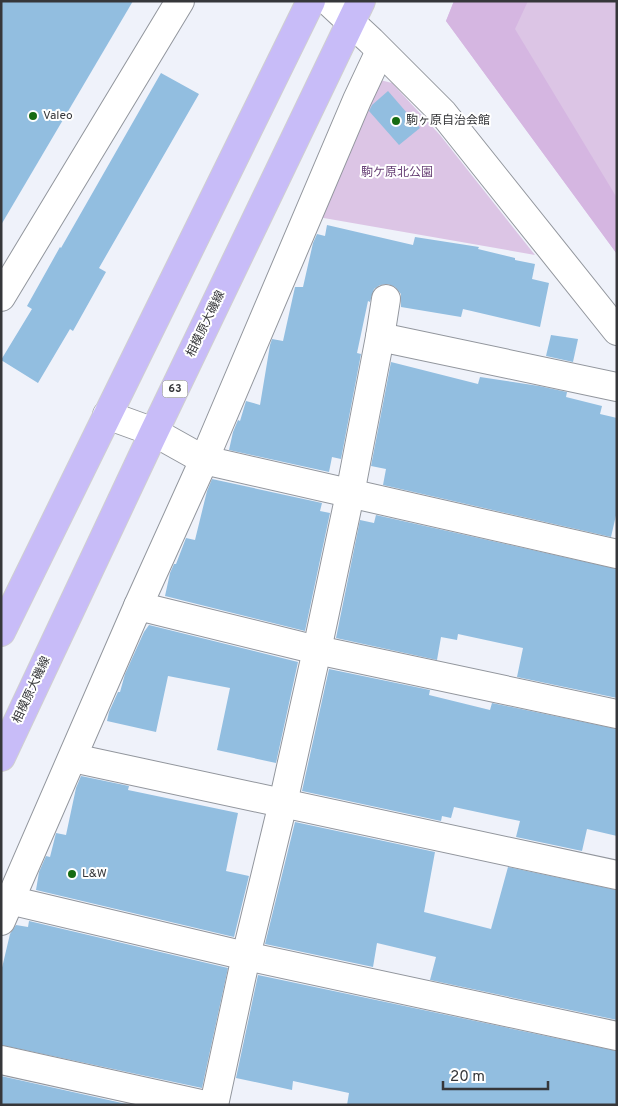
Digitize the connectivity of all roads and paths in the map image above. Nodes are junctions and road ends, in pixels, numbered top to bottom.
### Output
1 (180, 1) edge
2 (311, 1) edge
3 (328, 1) edge
4 (356, 12) edge
5 (380, 51) junction
6 (1, 297) edge
7 (386, 299) dead end
8 (617, 331) edge
9 (380, 337) junction
10 (617, 386) edge
11 (107, 415) junction
12 (154, 432) junction
13 (204, 460) junction
14 (350, 494) junction
15 (617, 554) edge
16 (138, 606) junction
17 (1, 632) edge
18 (317, 650) junction
19 (617, 714) edge
20 (1, 757) edge
21 (73, 758) junction
22 (283, 802) junction
23 (617, 875) edge
24 (4, 906) edge
25 (246, 956) junction
26 (617, 1036) edge
27 (1, 1060) edge
28 (205, 1105) edge
29 (214, 1105) edge

1 - 6 street
2 - 11 main road
3 - 4 street
4 - 5 street
4 - 12 main road, 相模原大磯線 / 63
5 - 8 street
5 - 13 street
7 - 9 street
9 - 10 street
9 - 14 street
11 - 12 street
11 - 17 main road
12 - 13 street
12 - 20 main road, 相模原大磯線 / 63
13 - 14 street
13 - 16 street
14 - 15 street
14 - 18 street
16 - 18 street
16 - 21 street
18 - 19 street
18 - 22 street
21 - 22 street
21 - 24 street
22 - 23 street
22 - 25 street
24 - 25 street
25 - 26 street
25 - 29 street
27 - 28 street

